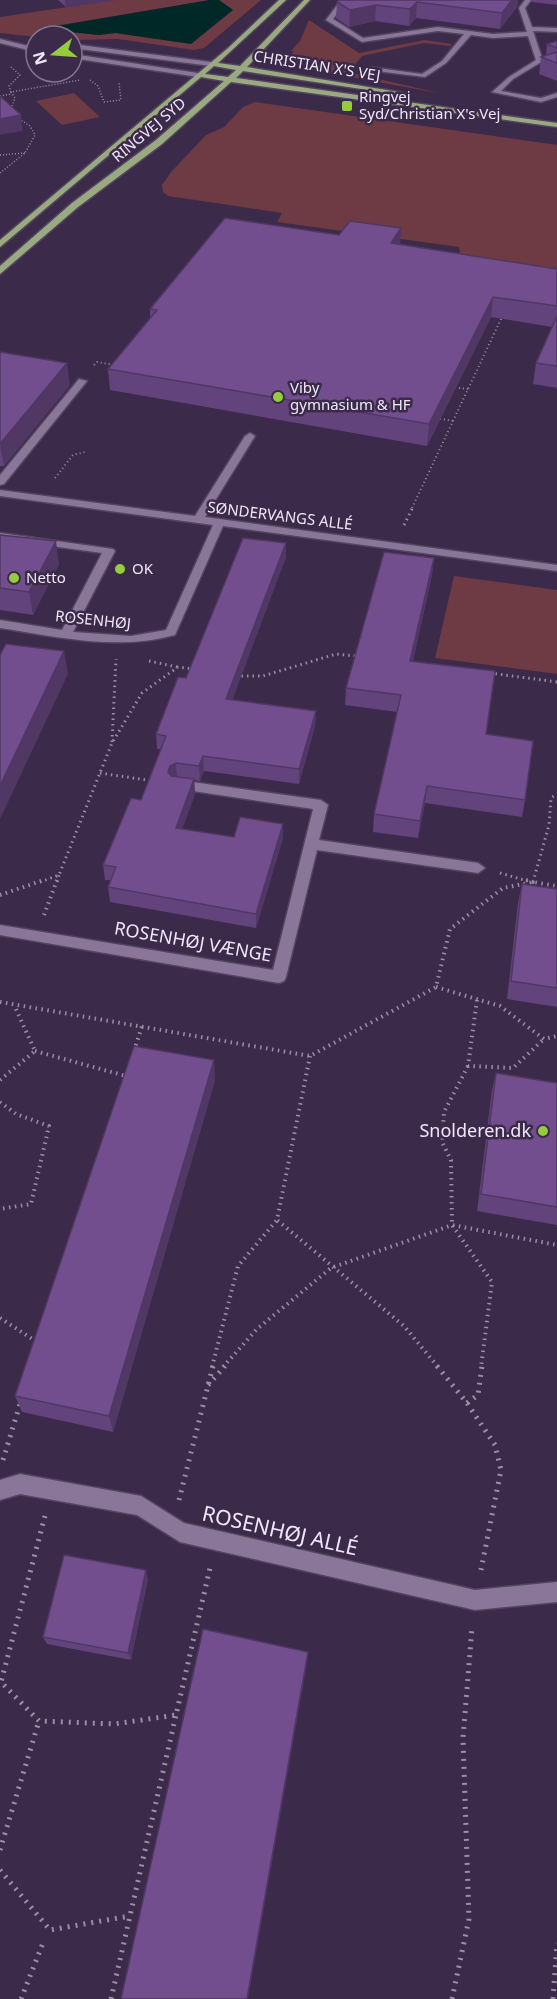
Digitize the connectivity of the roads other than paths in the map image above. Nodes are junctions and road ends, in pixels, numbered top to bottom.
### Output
1 (283, 0) edge
2 (299, 0) edge
3 (308, 0) edge
4 (344, 0) edge
5 (526, 2) edge
6 (514, 3) dead end
7 (287, 24) junction
8 (557, 30) edge
9 (530, 32) junction
10 (469, 33) junction
11 (0, 41) edge
12 (24, 42) edge
13 (24, 47) edge
14 (84, 48) edge
15 (84, 58) edge
16 (211, 64) junction
17 (242, 69) junction
18 (370, 69) dead end
19 (198, 75) junction
20 (229, 80) junction
21 (557, 95) edge
22 (557, 117) edge
23 (557, 125) edge
24 (0, 244) edge
25 (0, 271) edge
26 (82, 381) dead end
27 (250, 436) dead end
28 (0, 482) edge
29 (0, 493) edge
30 (197, 520) junction
31 (219, 524) junction
32 (0, 536) edge
33 (557, 568) edge
34 (0, 624) edge
35 (67, 633) junction
36 (178, 785) edge
37 (311, 844) junction
38 (478, 868) road end
39 (0, 930) edge
40 (0, 1490) edge
41 (557, 1592) edge

1 - 16 main road, RINGVEJ SYD
2 - 7 main road
3 - 7 main road, RINGVEJ SYD
4 - 10 street
5 - 6 street
5 - 9 street
7 - 17 main road, RINGVEJ SYD
8 - 9 street
9 - 10 street
9 - 21 street
10 - 18 street
11 - 12 street
11 - 13 street
14 - 16 street, CHRISTIAN X'S VEJ
15 - 19 street, CHRISTIAN X'S VEJ
16 - 17 main road, CHRISTIAN X'S VEJ
16 - 19 main road, RINGVEJ SYD
17 - 20 main road, RINGVEJ SYD
17 - 22 main road, CHRISTIAN X'S VEJ
19 - 20 main road, CHRISTIAN X'S VEJ
19 - 24 main road, RINGVEJ SYD
20 - 23 main road, CHRISTIAN X'S VEJ
20 - 25 main road, RINGVEJ SYD
26 - 28 street
27 - 30 street
29 - 30 street, SØNDERVANGS ALLÉ
30 - 31 street, SØNDERVANGS ALLÉ
31 - 33 street, SØNDERVANGS ALLÉ
31 - 35 street, ROSENHØJ
32 - 35 street
34 - 35 street, ROSENHØJ
36 - 37 street, ROSENHØJ VÆNGE
37 - 38 street
37 - 39 street, ROSENHØJ VÆNGE
40 - 41 street, ROSENHØJ ALLÉ

